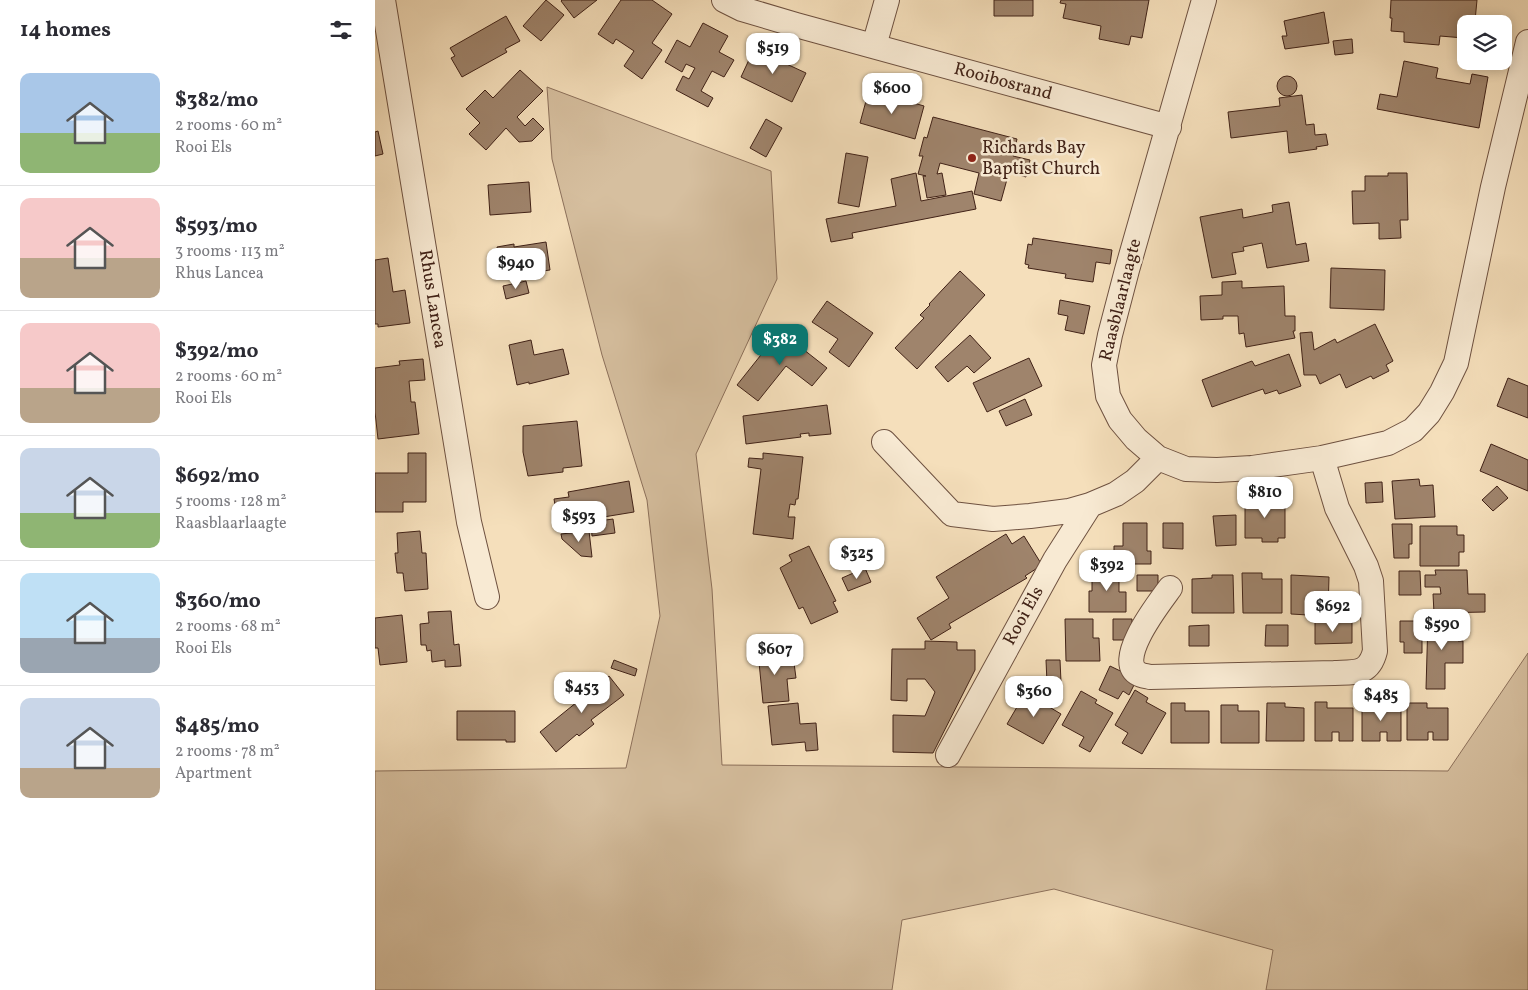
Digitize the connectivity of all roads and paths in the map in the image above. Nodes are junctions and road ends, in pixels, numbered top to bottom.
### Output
1 (383, 0) edge
2 (724, 0) edge
3 (887, 0) edge
4 (1203, 0) edge
5 (1528, 42) edge
6 (874, 46) junction
7 (1169, 127) junction
8 (884, 442) dead end
9 (1158, 458) junction
10 (1321, 458) junction
11 (1089, 505) junction
12 (1170, 588) dead end
13 (487, 597) dead end
14 (948, 755) dead end

1 - 13 street, Rhus Lancea
2 - 6 street, Rooibosrand
3 - 6 street
4 - 7 street, Raasblaarlaagte
5 - 10 street, Raasblaarlaagte
6 - 7 street, Rooibosrand
7 - 9 street, Raasblaarlaagte
8 - 11 street
9 - 10 street, Raasblaarlaagte
9 - 11 street
10 - 12 street
11 - 14 street, Rooi Els

